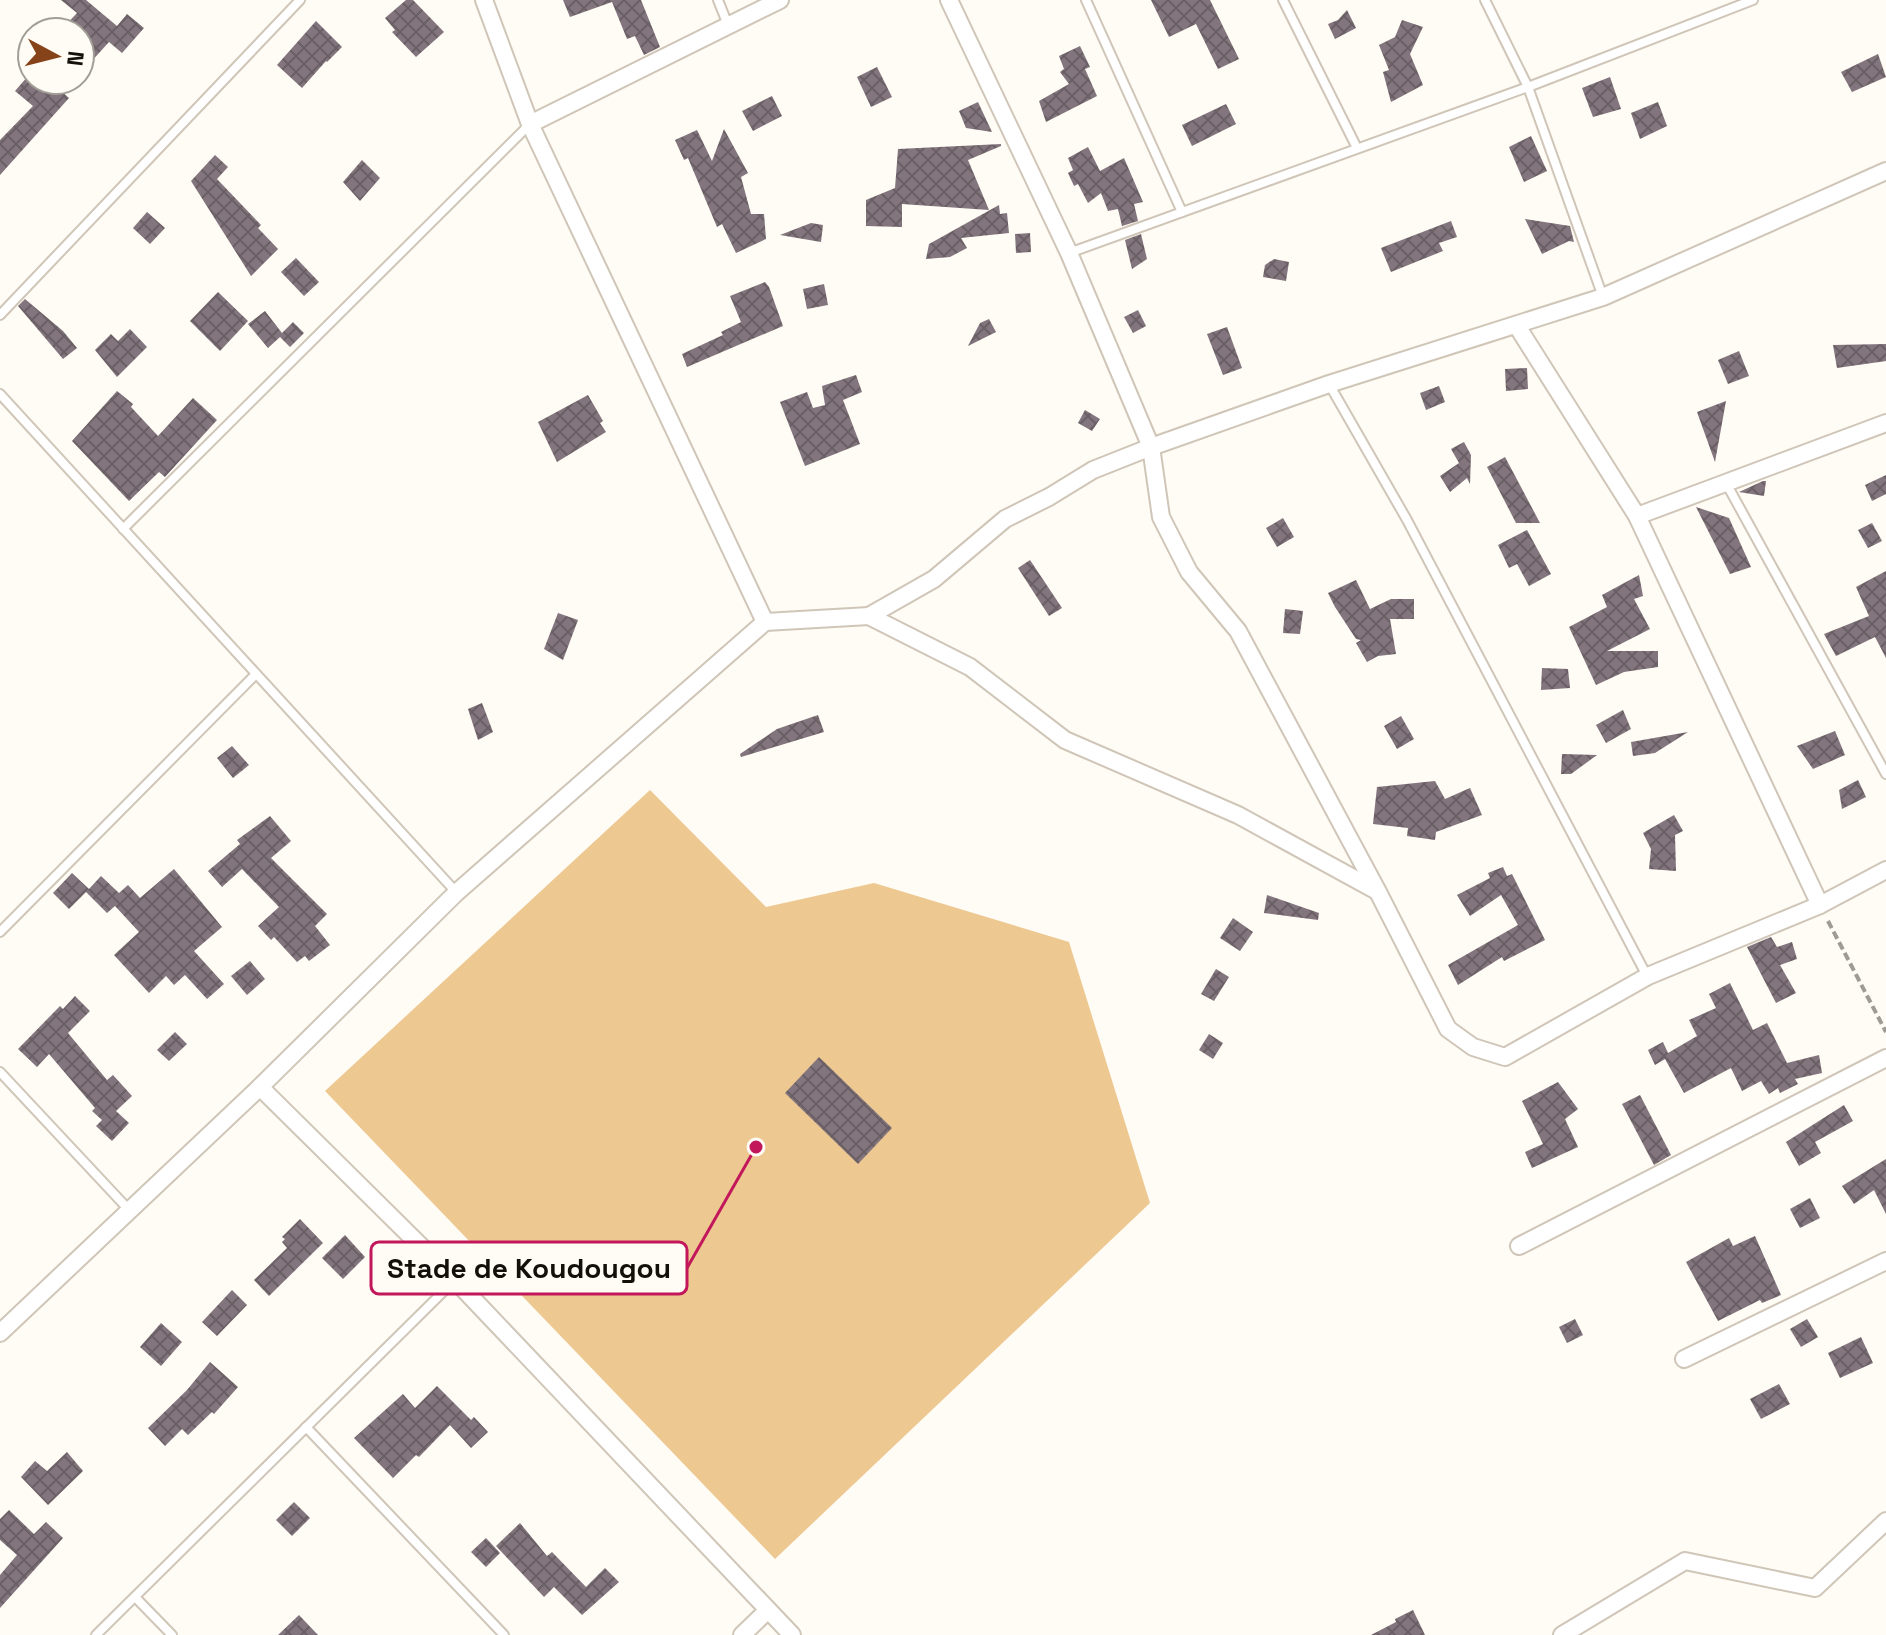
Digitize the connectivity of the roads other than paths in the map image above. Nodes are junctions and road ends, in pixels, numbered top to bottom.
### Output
1 (300, 0) edge
2 (484, 0) edge
3 (718, 0) edge
4 (780, 0) edge
5 (949, 0) edge
6 (1086, 0) edge
7 (1283, 0) edge
8 (1485, 0) edge
9 (1753, 0) edge
10 (728, 26) junction
11 (1528, 87) junction
12 (530, 124) junction
13 (1357, 148) junction
14 (1886, 171) edge
15 (1182, 212) junction
16 (1069, 253) junction
17 (1603, 297) junction
18 (0, 315) edge
19 (1517, 326) junction
20 (1329, 384) junction
21 (0, 394) edge
22 (1886, 423) edge
23 (1151, 447) junction
24 (1726, 482) junction
25 (1637, 516) junction
26 (123, 529) junction
27 (869, 616) junction
28 (765, 622) junction
29 (256, 674) junction
30 (1886, 774) edge
31 (1886, 870) edge
32 (1378, 892) junction
33 (456, 893) junction
34 (1820, 905) junction
35 (0, 932) edge
36 (1648, 976) junction
37 (1886, 1058) edge
38 (0, 1072) edge
39 (260, 1087) junction
40 (130, 1211) junction
41 (1519, 1246) dead end
42 (1886, 1261) edge
43 (455, 1280) junction
44 (0, 1333) edge
45 (1684, 1359) dead end
46 (306, 1427) junction
47 (1886, 1521) edge
48 (135, 1597) junction
49 (768, 1610) junction
50 (96, 1635) edge
51 (172, 1635) edge
52 (504, 1635) edge
53 (742, 1635) edge
54 (792, 1635) edge
55 (1562, 1635) edge

1 - 18 lane
2 - 12 street
3 - 10 lane
4 - 10 street
5 - 16 street
6 - 15 lane
7 - 13 lane
8 - 11 lane
9 - 11 lane
10 - 12 street
11 - 13 lane
11 - 17 lane
12 - 26 lane
12 - 28 street
13 - 15 lane
14 - 17 street
15 - 16 lane
16 - 23 street
17 - 19 street
19 - 20 street
19 - 25 street
20 - 23 street
20 - 36 lane
21 - 26 lane
22 - 24 street
23 - 27 street
23 - 32 street
24 - 25 street
24 - 30 lane
25 - 34 street
26 - 29 lane
27 - 28 street
27 - 32 street
28 - 33 street
29 - 33 lane
29 - 35 lane
31 - 34 street
32 - 36 street
33 - 39 street
34 - 36 street
37 - 41 street
38 - 40 lane
39 - 40 street
39 - 43 street
40 - 44 street
42 - 45 street
43 - 46 lane
43 - 49 street
46 - 48 lane
46 - 52 lane
47 - 55 street
48 - 50 lane
48 - 51 lane
49 - 53 street
49 - 54 street

